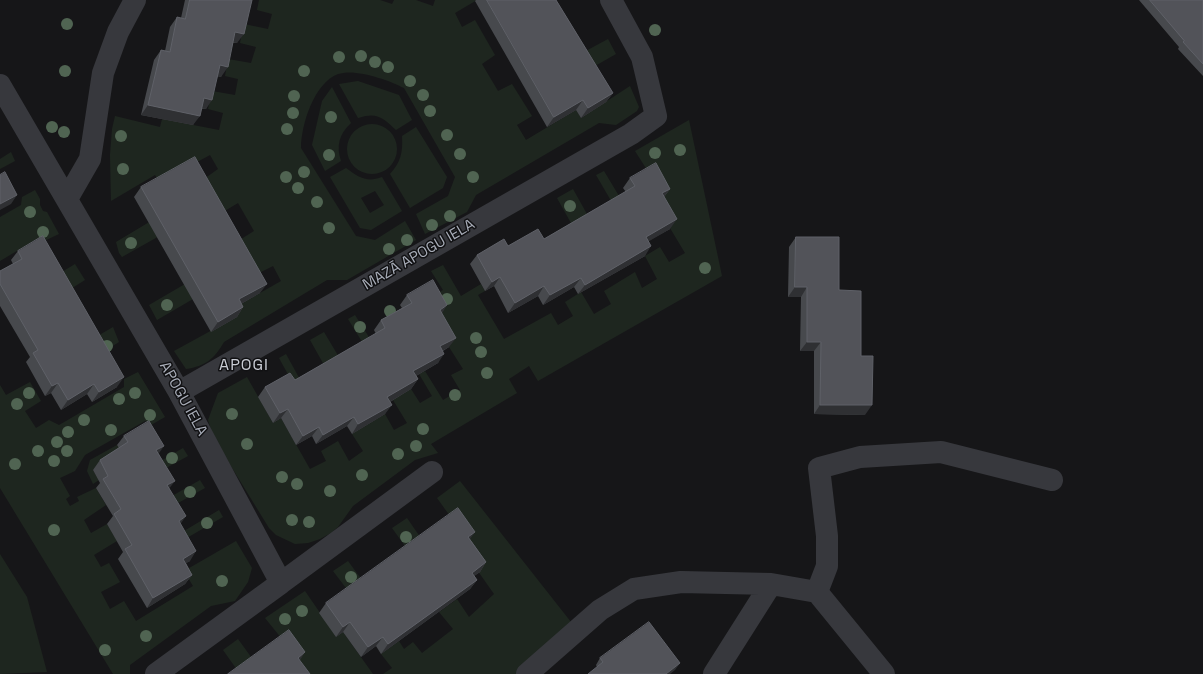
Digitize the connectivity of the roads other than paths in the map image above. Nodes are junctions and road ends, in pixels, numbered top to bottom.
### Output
1 (135, 0) edge
2 (611, 0) edge
3 (0, 85) edge
4 (67, 199) junction
5 (179, 392) junction
6 (432, 472) dead end
7 (1052, 480) dead end
8 (282, 583) junction
9 (771, 584) junction
10 (817, 592) junction
11 (156, 674) edge
12 (527, 674) edge
13 (714, 674) edge
14 (884, 674) edge

1 - 4 street
2 - 5 street, MAZĀ APOGU IELA
3 - 4 street, APOGU IELA
4 - 5 street, APOGU IELA
5 - 8 street, APOGU IELA
6 - 8 street
7 - 10 street
8 - 11 street
9 - 10 street
9 - 12 street
9 - 13 street
10 - 14 street

